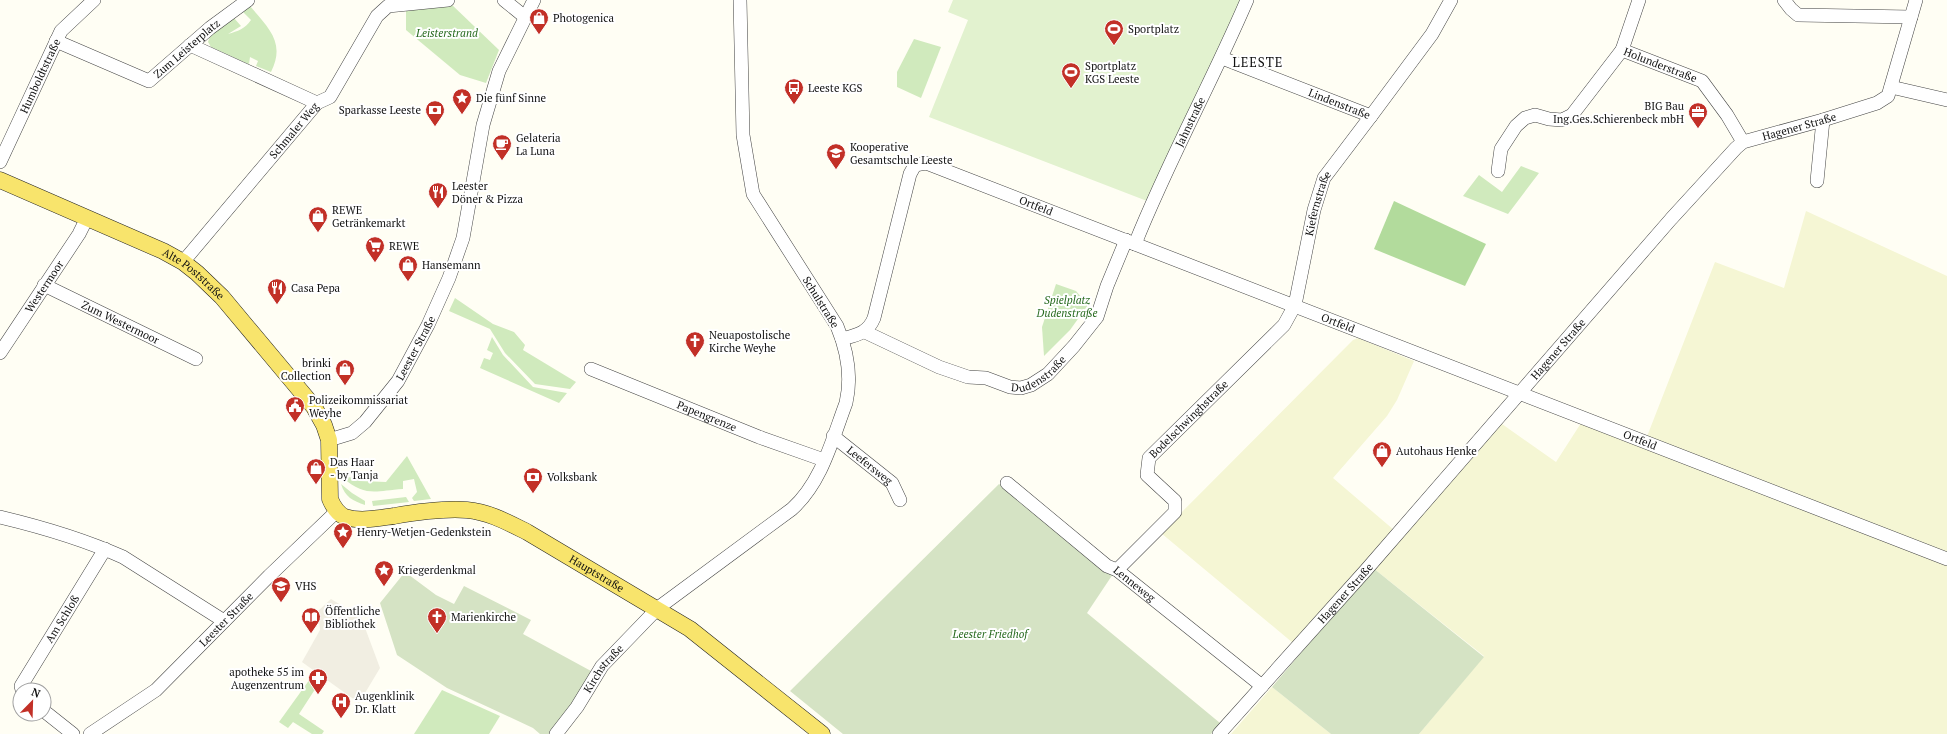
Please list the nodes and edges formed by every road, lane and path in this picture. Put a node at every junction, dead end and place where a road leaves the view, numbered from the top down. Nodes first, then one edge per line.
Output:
1 (94, 0) edge
2 (248, 0) edge
3 (448, 0) edge
4 (504, 0) edge
5 (534, 0) edge
6 (740, 0) edge
7 (1247, 0) edge
8 (1452, 0) edge
9 (1639, 0) edge
10 (1784, 0) edge
11 (1916, 0) edge
12 (526, 16) junction
13 (1911, 16) junction
14 (56, 41) junction
15 (190, 45) junction
16 (1622, 50) junction
17 (1222, 58) junction
18 (1891, 87) junction
19 (1947, 100) edge
20 (317, 103) junction
21 (1371, 116) junction
22 (1823, 120) junction
23 (1743, 142) junction
24 (0, 162) edge
25 (1498, 171) dead end
26 (0, 180) edge
27 (1818, 181) dead end
28 (87, 218) junction
29 (1130, 242) junction
30 (183, 262) junction
31 (44, 285) junction
32 (1295, 305) junction
33 (865, 332) junction
34 (842, 339) junction
35 (0, 353) edge
36 (196, 359) dead end
37 (591, 369) dead end
38 (1520, 393) junction
39 (833, 436) junction
40 (329, 440) junction
41 (824, 460) junction
42 (1007, 483) dead end
43 (900, 500) dead end
44 (337, 511) junction
45 (0, 517) edge
46 (105, 549) junction
47 (1947, 559) edge
48 (1117, 570) junction
49 (658, 608) junction
50 (224, 621) junction
51 (23, 682) edge
52 (1262, 686) junction
53 (52, 717) edge
54 (73, 734) edge
55 (90, 734) edge
56 (556, 734) edge
57 (822, 734) edge
58 (1219, 734) edge

1 - 14 street, Humboldtstraße
2 - 15 street, Zum Leisterplatz
3 - 20 street, Schmaler Weg
4 - 12 street
5 - 12 street, Leester Straße
6 - 34 street, Schulstraße
7 - 17 street, Jahnstraße
8 - 21 street, Lindenstraße
9 - 16 street, Holunderstraße
10 - 13 street
11 - 13 street, Hagener Straße
12 - 40 street, Leester Straße
13 - 18 street, Hagener Straße
14 - 15 street, Zum Leisterplatz
14 - 24 street, Humboldtstraße
15 - 20 street
16 - 23 street, Holunderstraße
16 - 25 street
17 - 21 street, Lindenstraße
17 - 29 street, Jahnstraße
18 - 19 street
18 - 22 street, Hagener Straße
20 - 30 street, Schmaler Weg
21 - 32 street, Kiefernstraße
22 - 23 street, Hagener Straße
22 - 27 street
23 - 38 street, Hagener Straße
26 - 28 main road, Alte Poststraße
28 - 30 main road, Alte Poststraße
28 - 31 street, Westermoor
29 - 32 street, Ortfeld
29 - 33 street, Dudenstraße
29 - 33 street, Ortfeld
30 - 40 main road, Alte Poststraße
31 - 35 street, Westermoor
31 - 36 street, Zum Westermoor
32 - 38 street, Ortfeld
32 - 48 street, Bodelschwinghstraße
33 - 34 street
34 - 39 street, Schulstraße
37 - 41 street, Papengrenze
38 - 47 street, Ortfeld
38 - 52 street, Hagener Straße
39 - 41 street, Schulstraße
39 - 43 street, Leefersweg
40 - 44 main road
41 - 49 street, Schulstraße
42 - 48 street, Lenneweg
44 - 49 main road, Hauptstraße
44 - 50 street, Leester Straße
45 - 46 street
46 - 50 street
46 - 51 street, Am Schloß
48 - 52 street, Lenneweg
49 - 56 street, Kirchstraße
49 - 57 main road, Hauptstraße
50 - 55 street, Leester Straße
52 - 58 street, Hagener Straße
53 - 54 street

